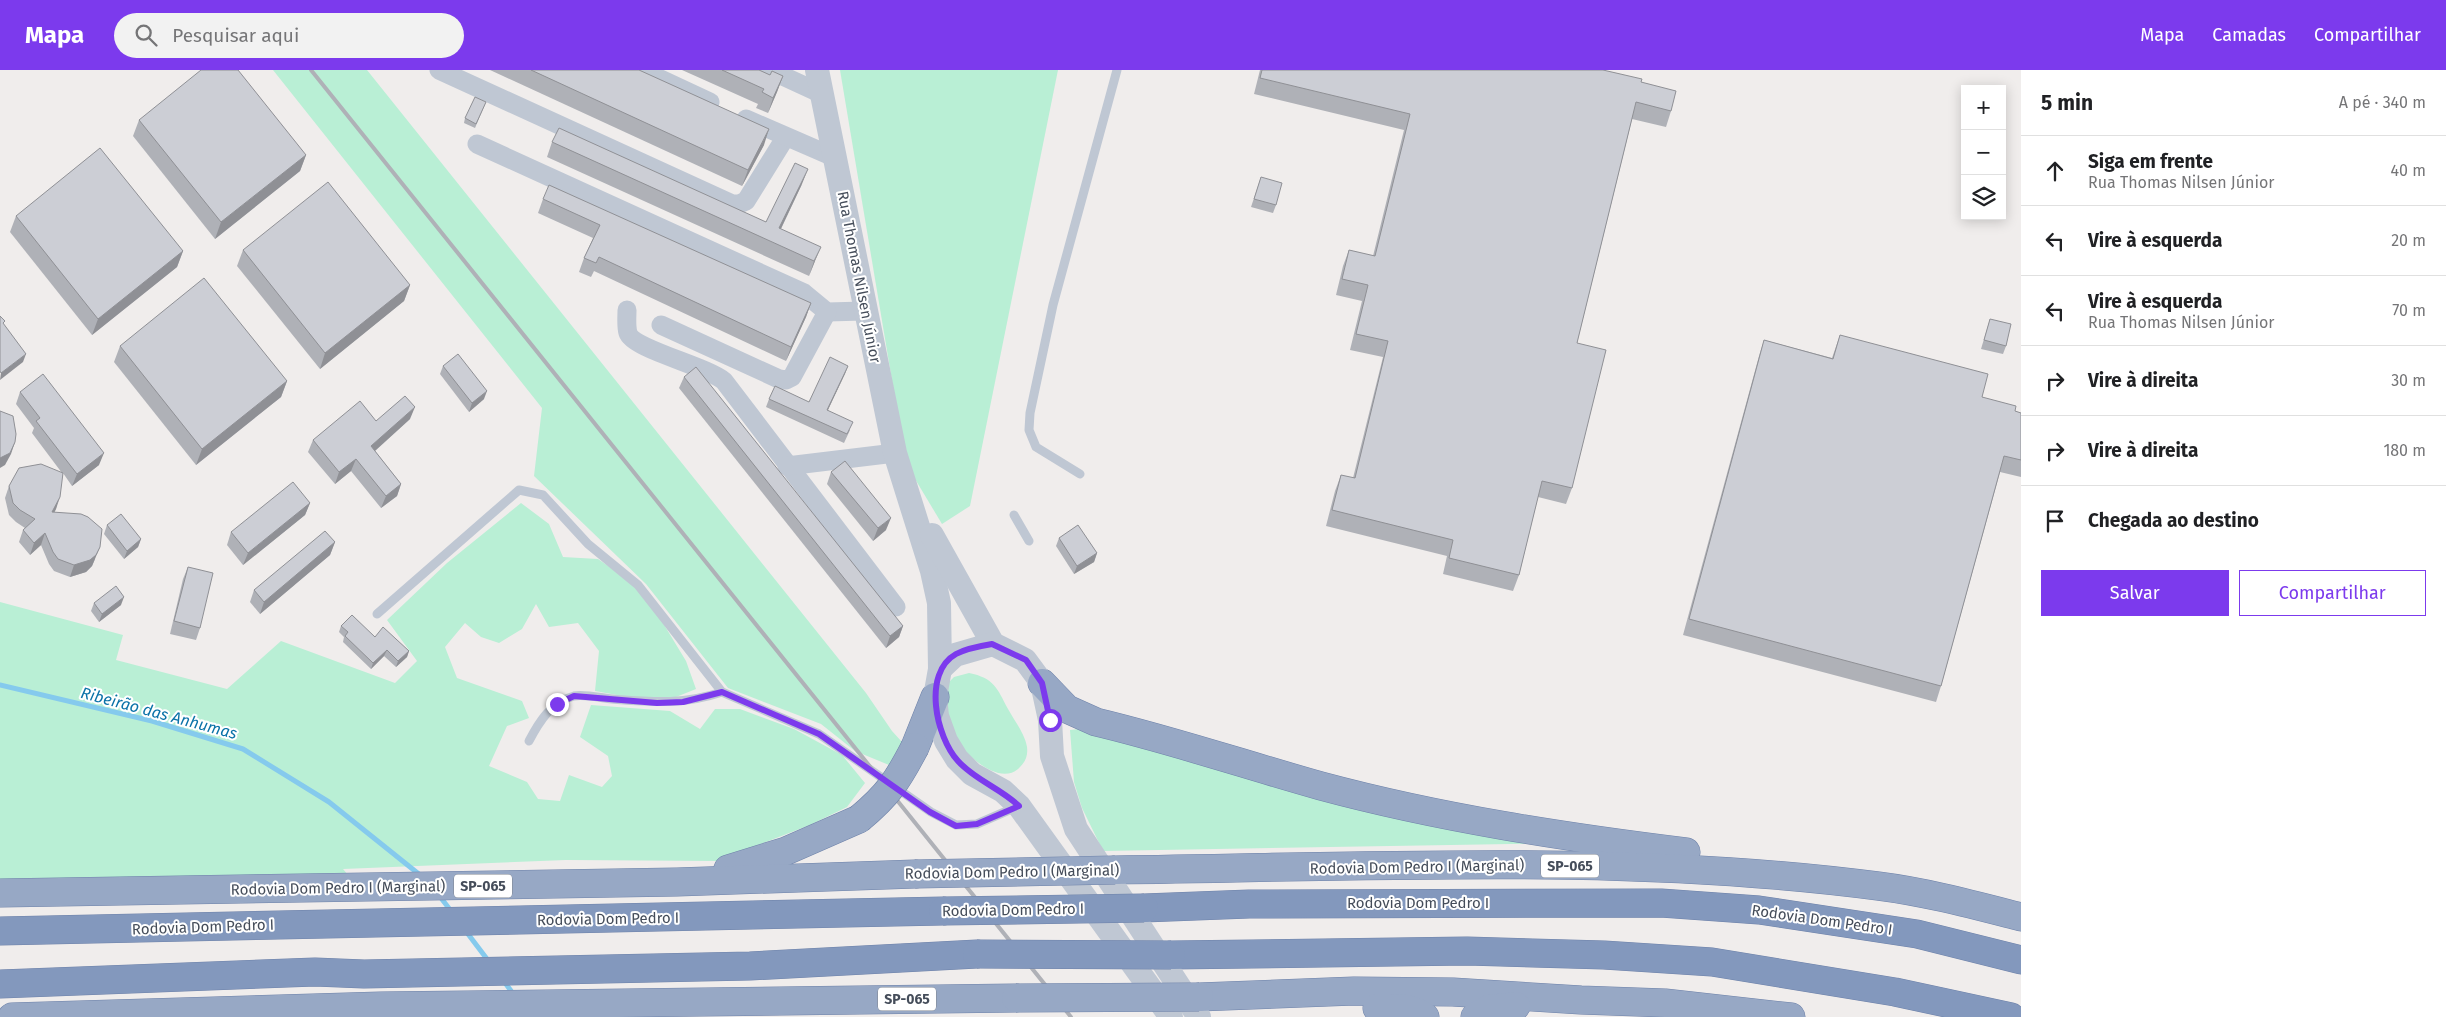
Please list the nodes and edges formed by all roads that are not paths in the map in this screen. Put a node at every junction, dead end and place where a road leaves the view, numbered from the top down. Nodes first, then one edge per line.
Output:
1 (439, 70) edge
2 (641, 70) edge
3 (770, 70) edge
4 (817, 70) edge
5 (1117, 70) edge
6 (822, 94) junction
7 (785, 138) junction
8 (477, 144) dead end
9 (836, 158) junction
10 (626, 310) dead end
11 (864, 311) junction
12 (828, 312) junction
13 (661, 325) dead end
14 (894, 453) junction
15 (786, 466) junction
16 (1080, 474) dead end
17 (1014, 515) dead end
18 (1028, 541) dead end
19 (937, 563) junction
20 (896, 607) dead end
21 (377, 614) dead end
22 (992, 644) junction
23 (940, 670) junction
24 (1042, 683) junction
25 (722, 692) junction
26 (935, 696) junction
27 (529, 741) dead end
28 (1011, 799) junction
29 (677, 882) junction
30 (1880, 886) junction
31 (0, 894) edge
32 (2021, 917) edge
33 (0, 932) edge
34 (2021, 960) edge
35 (0, 984) edge
36 (1251, 995) junction
37 (1016, 998) junction
38 (839, 1000) junction
39 (1581, 1000) junction
40 (1199, 1007) edge
41 (12, 1017) edge
42 (864, 1017) edge
43 (942, 1017) edge
44 (1171, 1017) edge
45 (1425, 1017) edge
46 (1475, 1017) edge
47 (1791, 1017) edge
48 (2011, 1017) edge

1 - 7 street
2 - 7 street
3 - 6 street
4 - 6 street, Rua Thomas Nilsen Júnior
5 - 16 lane
6 - 9 street, Rua Thomas Nilsen Júnior
7 - 9 street
8 - 12 street
9 - 11 street, Rua Thomas Nilsen Júnior
10 - 15 street
11 - 12 street
11 - 14 street, Rua Thomas Nilsen Júnior
12 - 13 street
14 - 15 street
14 - 19 street, Rua Thomas Nilsen Júnior
15 - 20 street
17 - 18 lane
19 - 22 street, Rua Thomas Nilsen Júnior
19 - 23 street, Rua Thomas Nilsen Júnior
21 - 25 lane
22 - 23 street
22 - 24 street
23 - 26 street, Rua Thomas Nilsen Júnior
24 - 30 highway
24 - 40 street
25 - 27 lane
25 - 28 lane
26 - 28 street, Rua Thomas Nilsen Júnior
26 - 29 highway, bridge
28 - 44 street
29 - 30 highway, Rodovia Dom Pedro I (Marginal) / SP-065, bridge
29 - 31 highway, Rodovia Dom Pedro I (Marginal) / SP-065
30 - 32 highway, Rodovia Dom Pedro I (Marginal) / SP-065
33 - 34 highway, Rodovia Dom Pedro I / SP-065, bridge
35 - 48 highway, bridge
36 - 39 highway, SP-065
36 - 40 highway, SP-065
36 - 45 highway
37 - 38 highway, SP-065
37 - 40 highway, SP-065, bridge
37 - 43 highway
38 - 41 highway, SP-065
38 - 42 highway
39 - 46 highway
39 - 47 highway, SP-065

